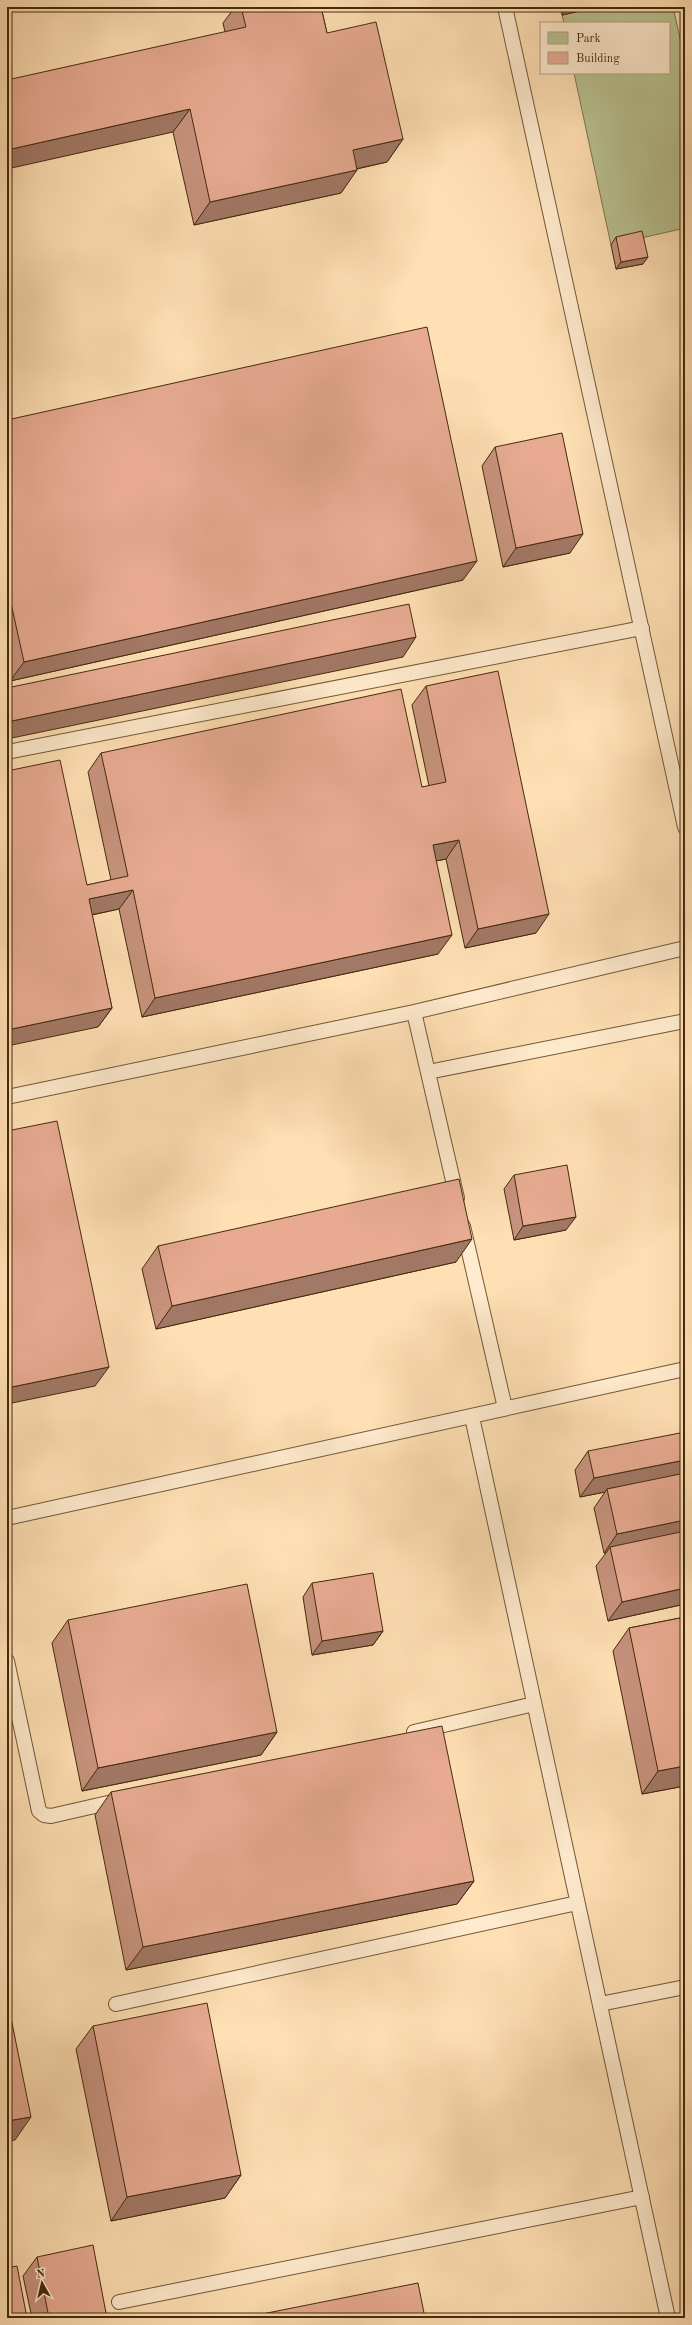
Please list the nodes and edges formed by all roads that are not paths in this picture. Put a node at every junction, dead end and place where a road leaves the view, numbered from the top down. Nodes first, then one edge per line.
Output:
1 (505, 7) edge
2 (642, 628) junction
3 (7, 752) edge
4 (685, 827) edge
5 (685, 948) edge
6 (414, 1012) junction
7 (685, 1020) edge
8 (428, 1072) junction
9 (7, 1097) edge
10 (685, 1369) edge
11 (505, 1408) junction
12 (472, 1417) junction
13 (7, 1518) edge
14 (7, 1661) edge
15 (534, 1704) junction
16 (404, 1734) edge
17 (135, 1796) edge
18 (577, 1904) junction
19 (685, 1987) edge
20 (116, 2004) dead end
21 (600, 2004) junction
22 (642, 2197) junction
23 (119, 2302) dead end
24 (668, 2318) edge

1 - 2 lane
2 - 3 lane
2 - 4 lane
5 - 6 lane
6 - 8 lane
6 - 9 lane
7 - 8 lane
8 - 11 lane
10 - 11 lane
11 - 12 lane
12 - 13 lane
12 - 15 lane
14 - 17 lane
15 - 16 lane
15 - 18 lane
18 - 20 lane
18 - 21 lane
19 - 21 lane
21 - 22 lane
22 - 23 lane
22 - 24 lane

